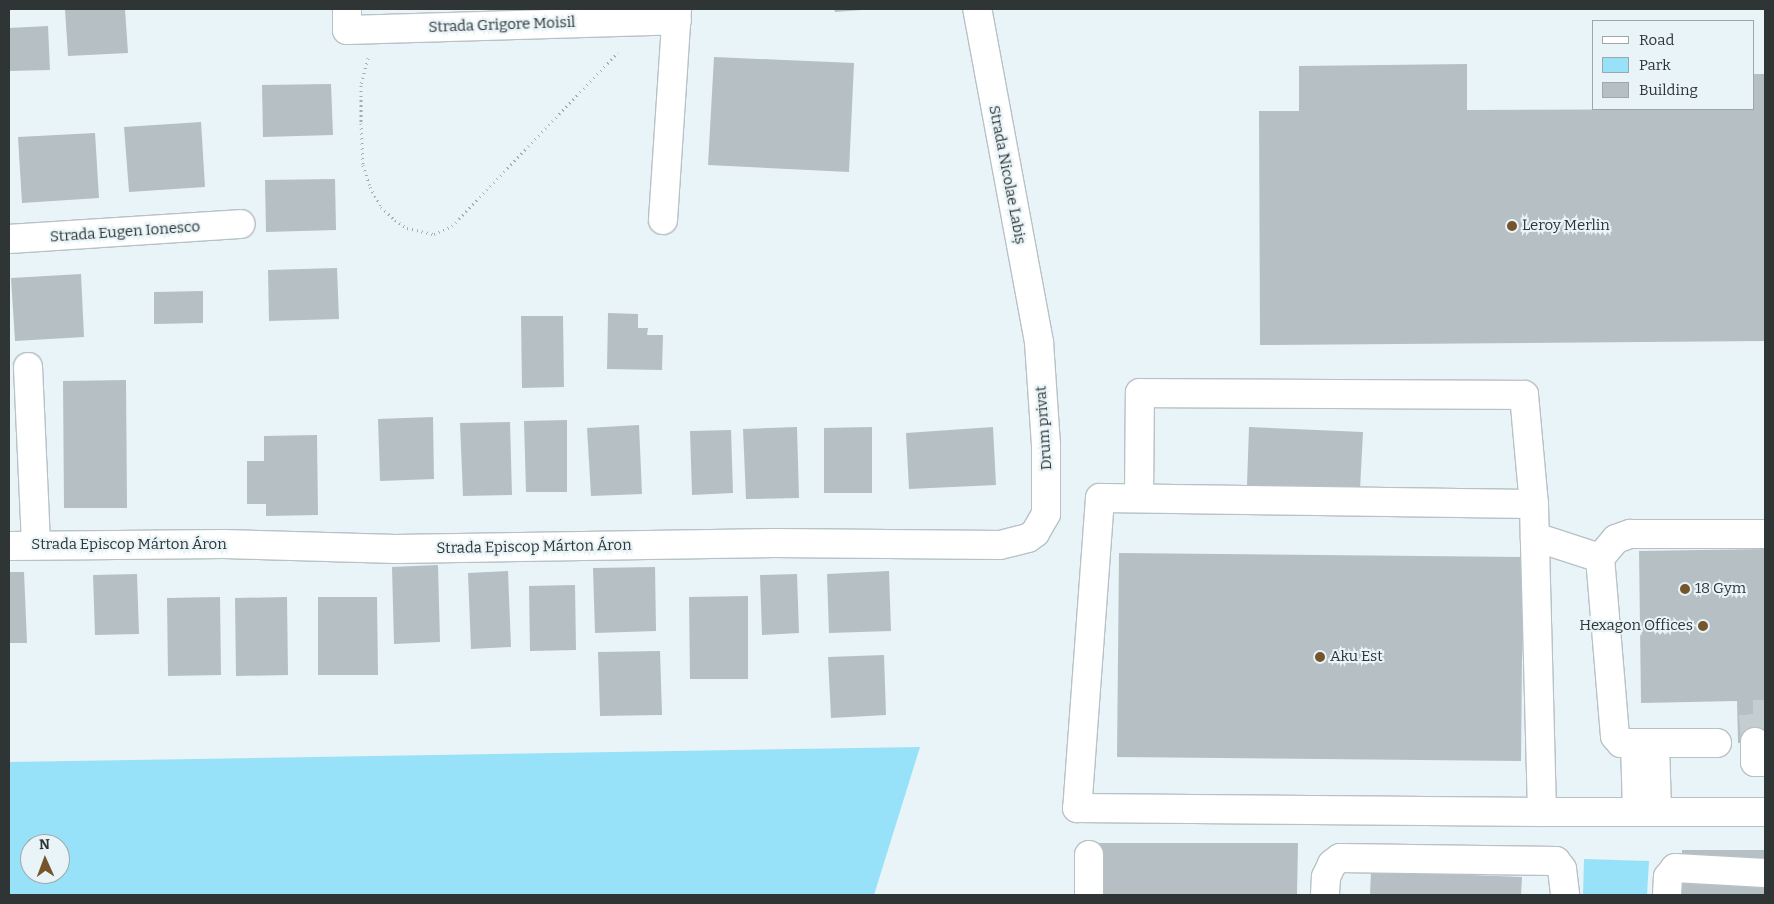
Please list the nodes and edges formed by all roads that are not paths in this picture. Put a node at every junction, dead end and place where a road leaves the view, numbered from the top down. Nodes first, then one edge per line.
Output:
1 (347, 9) edge
2 (977, 9) edge
3 (677, 14) edge
4 (663, 220) dead end
5 (241, 224) dead end
6 (9, 239) edge
7 (1039, 342) joint
8 (28, 367) dead end
9 (1139, 498) junction
10 (1534, 504) junction
11 (1046, 514) joint
12 (1765, 534) edge
13 (1535, 536) junction
14 (36, 545) junction
15 (9, 546) edge
16 (1600, 558) junction
17 (1645, 743) junction
18 (1717, 743) dead end
19 (1542, 812) junction
20 (1647, 812) junction
21 (1765, 812) edge
22 (1089, 855) dead end
23 (1765, 873) edge
24 (1089, 895) edge
25 (1325, 895) edge
26 (1564, 895) edge
27 (1667, 895) edge

1 - 3 street, Strada Grigore Moisil
2 - 7 street, Strada Nicolae Labiș
3 - 4 street, Strada Grigore Moisil
5 - 6 street, Strada Eugen Ionesco
7 - 11 street, Drum privat
8 - 14 street
9 - 10 street
9 - 10 street
9 - 19 street
10 - 13 street
11 - 14 street, Strada Episcop Márton Áron
12 - 16 street
13 - 16 street
13 - 19 street
14 - 15 street, Strada Episcop Márton Áron
16 - 17 street
17 - 18 street
17 - 20 street
19 - 20 street
20 - 21 street
22 - 24 street
23 - 27 street
25 - 26 street

